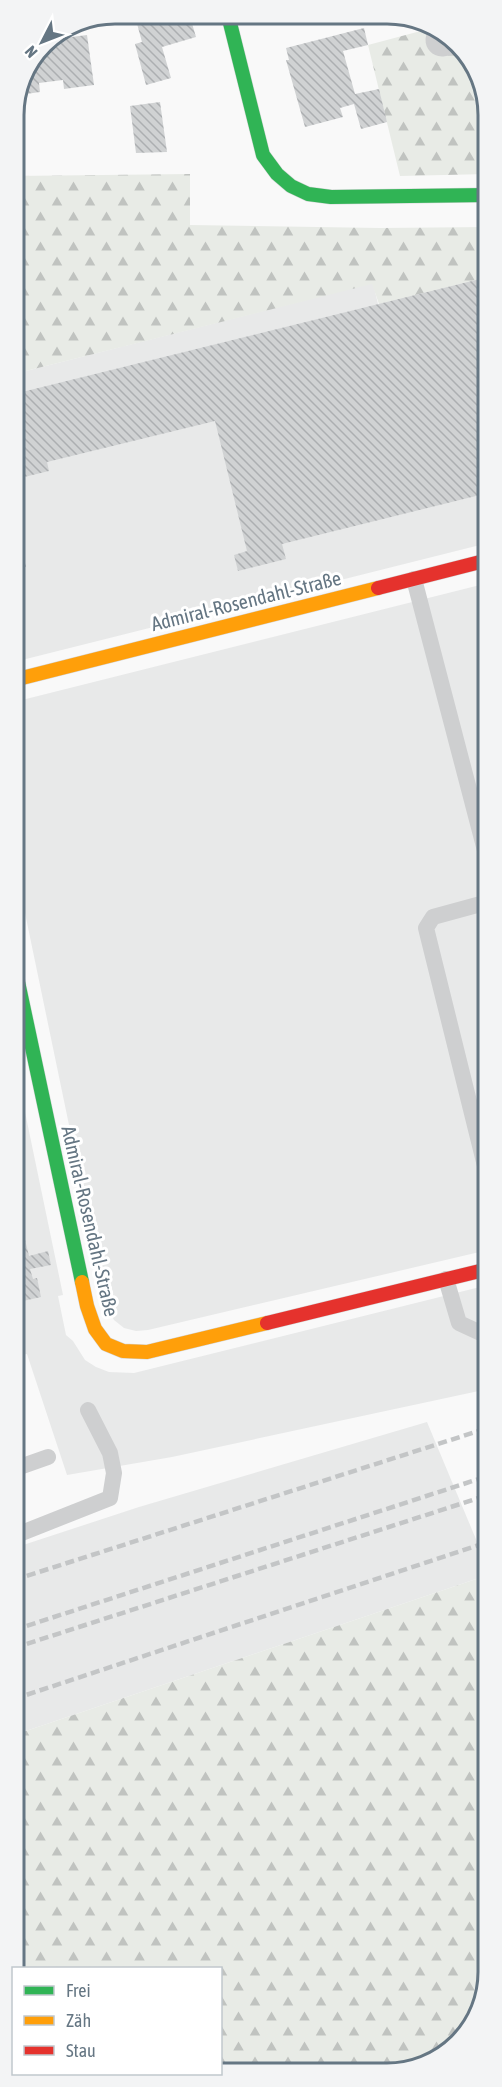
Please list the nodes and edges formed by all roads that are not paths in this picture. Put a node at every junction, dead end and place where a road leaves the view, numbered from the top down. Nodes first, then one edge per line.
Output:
1 (230, 24) edge
2 (478, 195) edge
3 (478, 563) edge
4 (414, 579) junction
5 (24, 677) edge
6 (478, 824) edge
7 (478, 905) edge
8 (24, 1010) edge
9 (478, 1138) edge
10 (478, 1272) edge
11 (446, 1280) junction
12 (478, 1332) edge
13 (88, 1410) dead end
14 (48, 1457) dead end
15 (24, 1465) edge
16 (24, 1532) edge

1 - 2 street
3 - 4 street, Admiral-Rosendahl-Straße
4 - 5 street, Admiral-Rosendahl-Straße
4 - 6 lane
7 - 9 lane
8 - 11 street, Admiral-Rosendahl-Straße
10 - 11 street, Admiral-Rosendahl-Straße
11 - 12 lane
13 - 16 lane
14 - 15 lane

